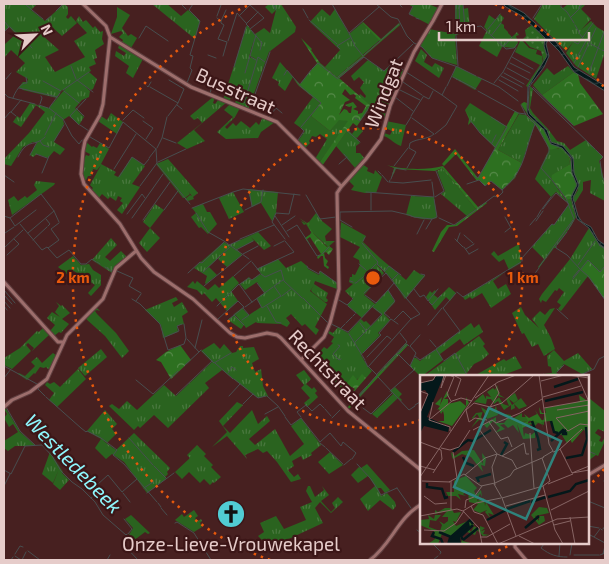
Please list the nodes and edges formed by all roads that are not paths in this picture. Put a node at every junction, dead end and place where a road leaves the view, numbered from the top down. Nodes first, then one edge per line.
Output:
1 (82, 4) edge
2 (442, 4) edge
3 (110, 37) junction
4 (340, 185) junction
5 (136, 251) junction
6 (4, 282) edge
7 (62, 346) junction
8 (301, 360) junction
9 (4, 407) edge
10 (605, 465) edge
11 (420, 469) edge
12 (589, 474) edge
13 (420, 505) edge
14 (516, 544) edge
15 (370, 560) edge
16 (526, 560) edge

1 - 3 street
2 - 4 street, Windgat
3 - 4 street, Busstraat
3 - 5 street
4 - 8 street, Windgat
5 - 7 street
5 - 8 street, Rechtstraat
6 - 7 street
7 - 9 street
8 - 11 street, Rechtstraat
10 - 12 street
13 - 15 street
14 - 16 street

